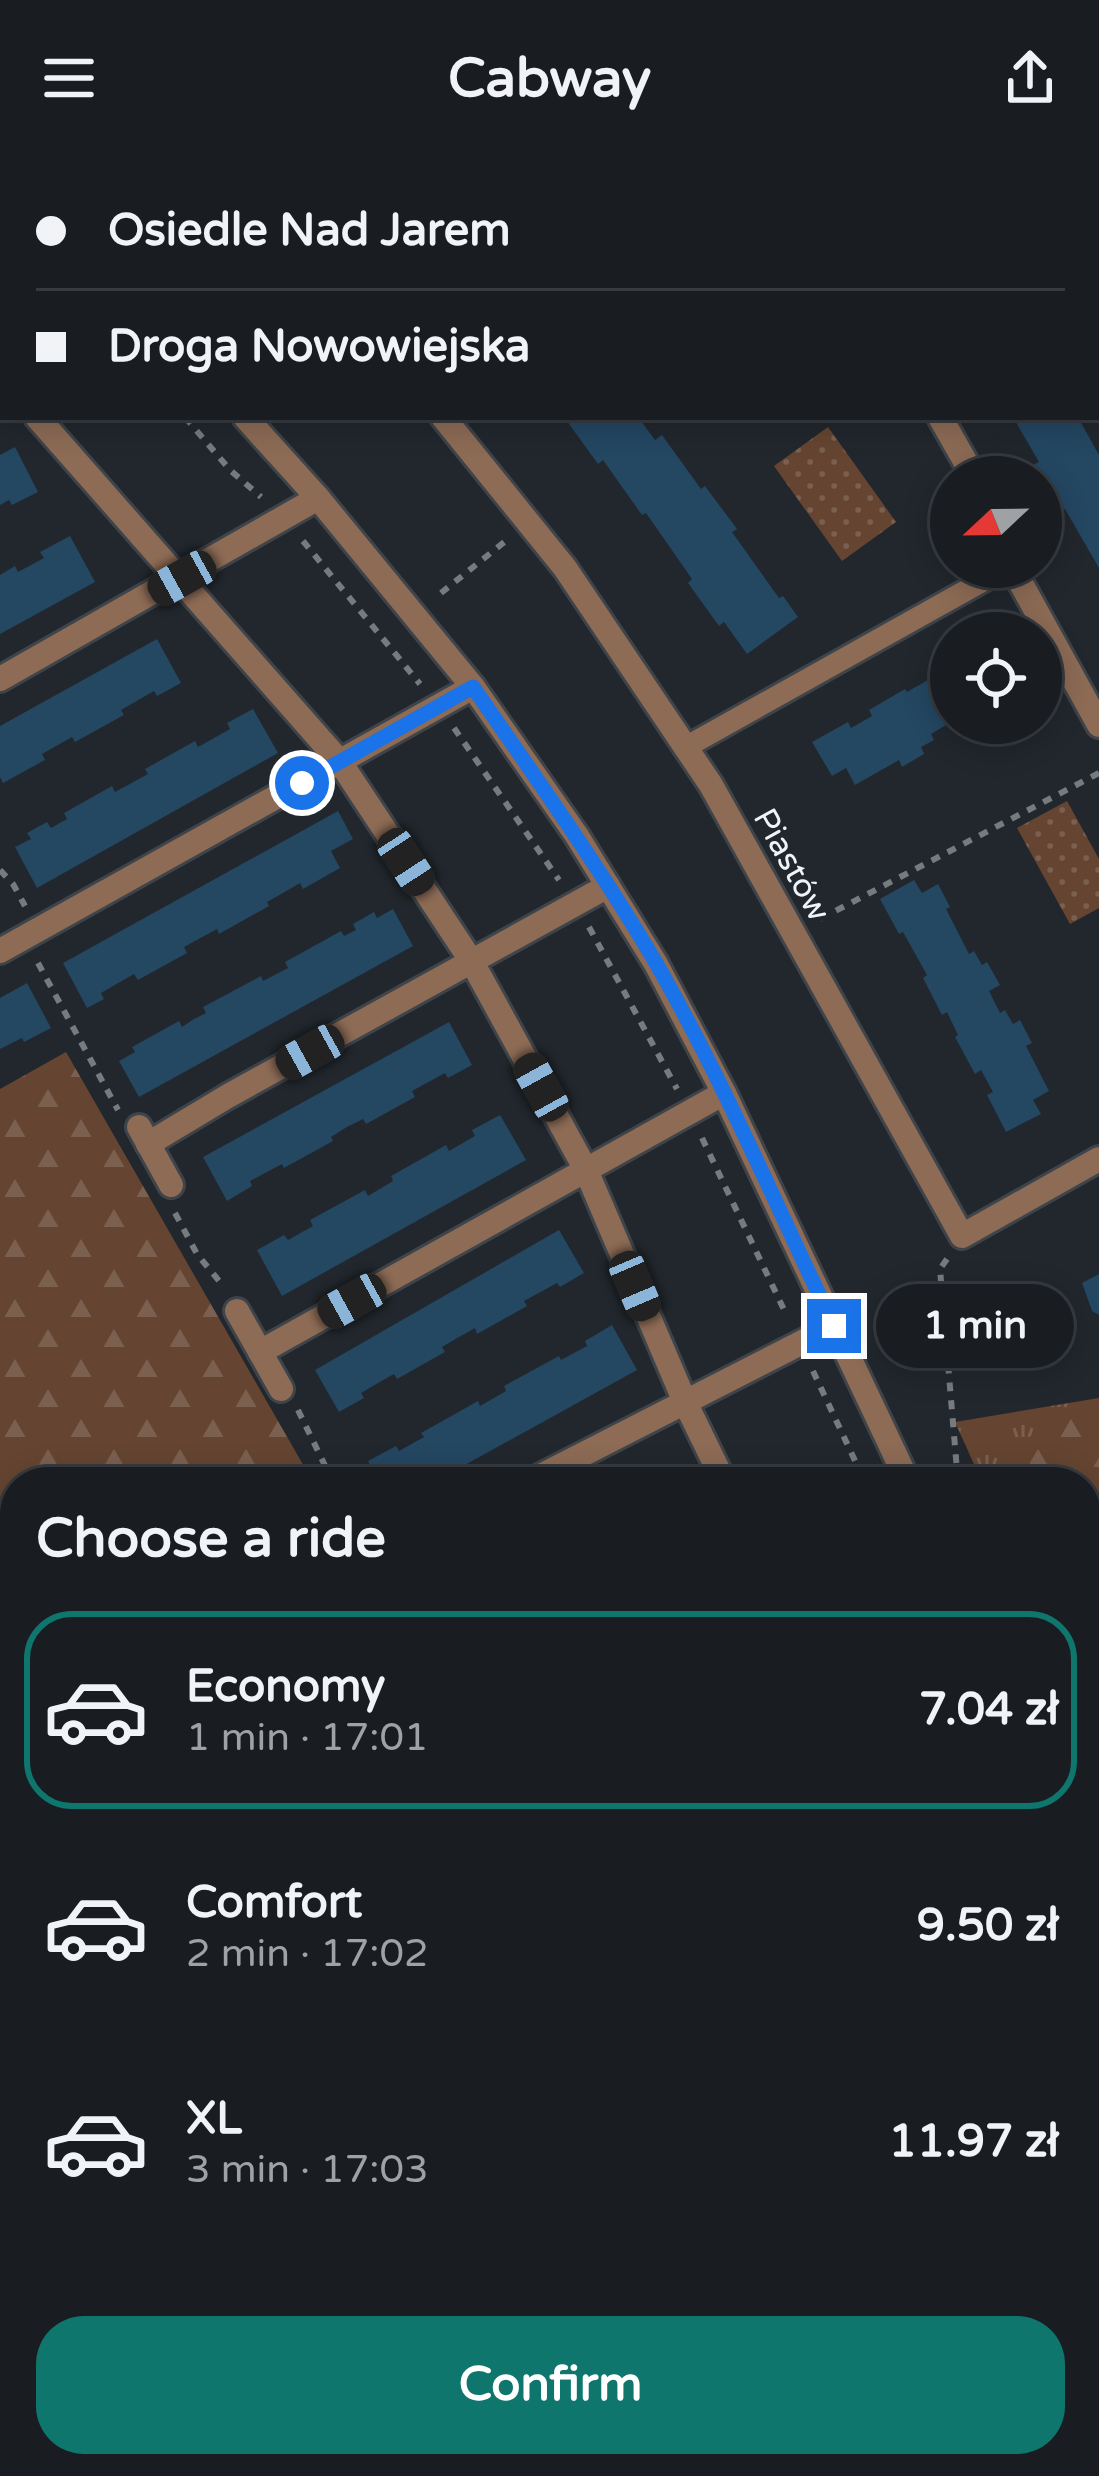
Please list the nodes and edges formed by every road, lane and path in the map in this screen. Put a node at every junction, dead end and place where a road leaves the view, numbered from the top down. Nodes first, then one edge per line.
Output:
1 (41, 420) edge
2 (248, 420) edge
3 (446, 420) edge
4 (942, 420) edge
5 (962, 456) edge
6 (318, 498) junction
7 (530, 521) junction
8 (182, 578) junction
9 (972, 588) edge
10 (1022, 588) edge
11 (441, 592) dead end
12 (0, 679) edge
13 (473, 687) junction
14 (1099, 725) edge
15 (686, 747) junction
16 (340, 761) junction
17 (1099, 773) edge
18 (0, 870) edge
19 (608, 886) junction
20 (794, 933) junction
21 (31, 934) junction
22 (0, 951) edge
23 (472, 962) junction
24 (724, 1093) junction
25 (143, 1136) junction
26 (1099, 1159) edge
27 (586, 1170) junction
28 (171, 1185) joint
29 (962, 1236) junction
30 (237, 1311) joint
31 (834, 1326) junction
32 (260, 1352) junction
33 (281, 1389) joint
34 (685, 1402) junction
35 (326, 1467) edge
36 (558, 1467) edge
37 (717, 1467) edge
38 (901, 1467) edge
39 (957, 1467) edge

1 - 8 street
2 - 6 street
3 - 7 street, Piastów
4 - 5 street
6 - 8 street
6 - 13 street
7 - 11 path
7 - 15 street, Piastów
8 - 12 street
8 - 16 street
9 - 15 lane
10 - 14 street
13 - 16 street
13 - 19 street
15 - 20 street, Piastów
16 - 21 street
16 - 23 street
17 - 20 path
18 - 21 path
19 - 23 street
19 - 24 street
20 - 29 street, Piastów
21 - 22 street
21 - 25 path
23 - 25 street
23 - 27 street
24 - 27 street
24 - 31 street
25 - 28 street
26 - 29 street
27 - 32 street
27 - 34 street
28 - 30 path
29 - 39 path
30 - 32 street
31 - 34 street
31 - 38 street
32 - 33 street
33 - 35 path
34 - 36 street
34 - 37 street

